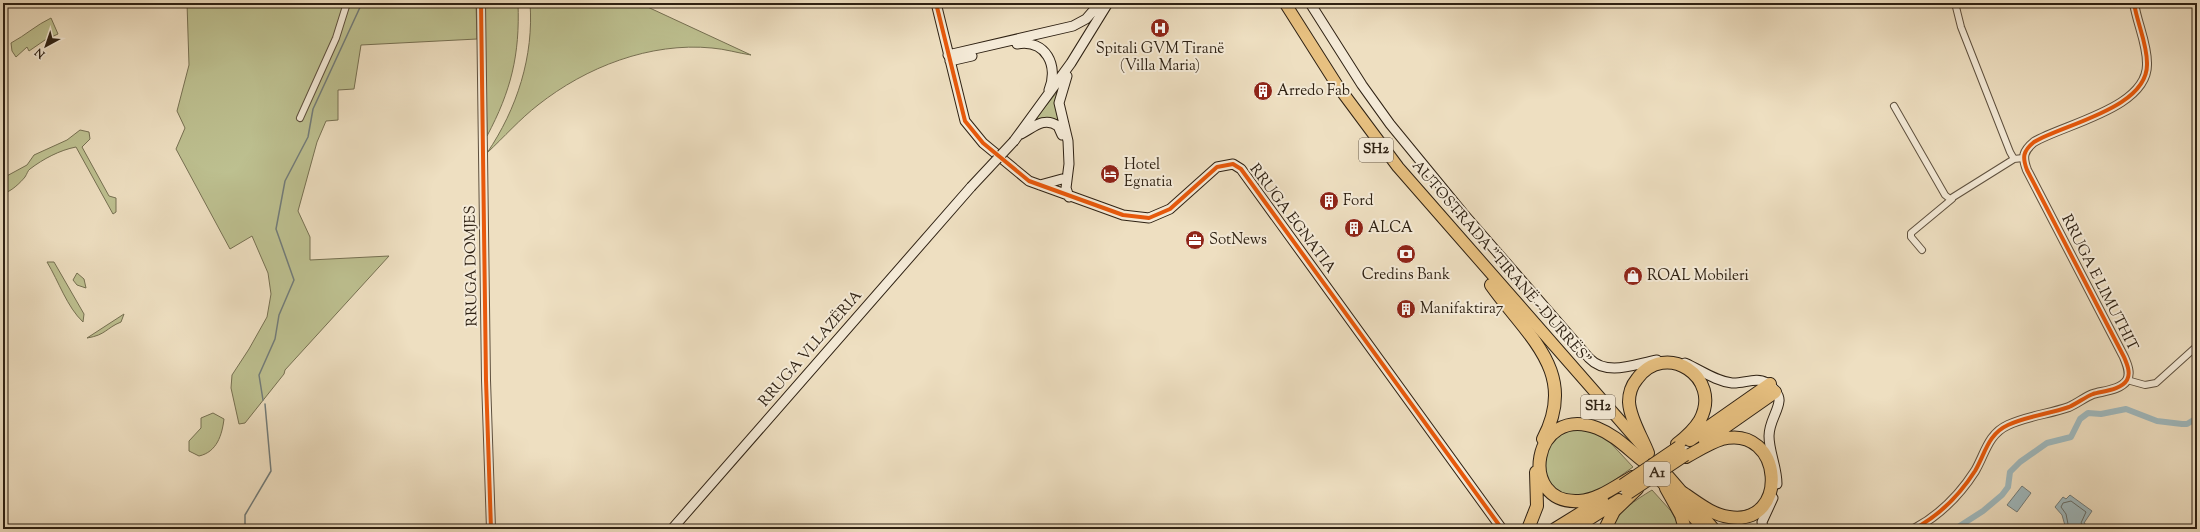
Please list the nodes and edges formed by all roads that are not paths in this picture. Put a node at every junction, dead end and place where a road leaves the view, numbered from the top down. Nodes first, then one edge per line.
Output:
1 (347, 3) edge
2 (481, 3) edge
3 (936, 3) edge
4 (1100, 3) edge
5 (1108, 3) edge
6 (1277, 3) edge
7 (1285, 3) edge
8 (1310, 3) edge
9 (1955, 3) edge
10 (2134, 3) edge
11 (944, 37) junction
12 (967, 54) junction
13 (949, 58) junction
14 (1072, 63) junction
15 (954, 80) junction
16 (1044, 101) junction
17 (1894, 106) dead end
18 (300, 118) dead end
19 (1015, 139) junction
20 (2023, 158) junction
21 (2014, 159) junction
22 (1064, 177) junction
23 (1037, 185) junction
24 (1058, 193) junction
25 (1069, 197) junction
26 (1952, 199) junction
27 (1922, 250) dead end
28 (1491, 285) junction
29 (2197, 346) edge
30 (2127, 380) junction
31 (1772, 388) junction
32 (1682, 451) junction
33 (1650, 466) junction
34 (1666, 488) junction
35 (1625, 489) junction
36 (1683, 493) junction
37 (1762, 527) edge
38 (490, 529) edge
39 (672, 529) edge
40 (1502, 529) edge
41 (1528, 529) edge
42 (1555, 529) edge
43 (1573, 529) edge
44 (1605, 529) edge
45 (1685, 529) edge
46 (1704, 529) edge
47 (1714, 529) edge
48 (1914, 529) edge

1 - 18 street
2 - 38 street, RRUGA DOMJES
3 - 11 main road, RRUGA EGNATIA
4 - 12 main road
5 - 14 main road
6 - 28 highway, AUTOSTRADA "TIRANË - DURRËS" / SH2
7 - 33 highway, AUTOSTRADA "TIRANË - DURRËS" / SH2
8 - 31 main road
9 - 21 street
10 - 20 street
11 - 12 main road
11 - 13 main road, RRUGA EGNATIA
12 - 13 main road
12 - 15 main road
12 - 16 main road
13 - 15 main road, RRUGA EGNATIA
14 - 16 main road
14 - 22 main road
15 - 23 main road, RRUGA EGNATIA
16 - 19 main road
17 - 26 street
19 - 22 main road
19 - 39 main road, RRUGA VLLAZËRIA, bridge
20 - 21 street
20 - 30 street, RRUGA E LIMUTHIT
21 - 26 street
22 - 23 main road
22 - 24 main road
22 - 25 main road
23 - 24 main road, RRUGA EGNATIA
24 - 25 main road, RRUGA EGNATIA
25 - 40 main road, RRUGA EGNATIA
26 - 27 street
28 - 33 highway, AUTOSTRADA "TIRANË - DURRËS" / SH2
28 - 41 highway
29 - 30 street
30 - 48 street
31 - 32 highway
31 - 37 main road
32 - 33 highway, bridge
32 - 33 highway
32 - 36 highway
33 - 34 highway, AUTOSTRADA "TIRANË - DURRËS" / SH2
33 - 35 highway, A1, bridge
33 - 35 highway
33 - 36 highway, AUTOSTRADA "TIRANË - DURRËS" / SH2
34 - 45 highway
34 - 46 highway, AUTOSTRADA "TIRANË - DURRËS" / SH2
35 - 42 highway, A1
35 - 43 highway, A1
35 - 44 highway
36 - 47 highway, AUTOSTRADA "TIRANË - DURRËS" / SH2

